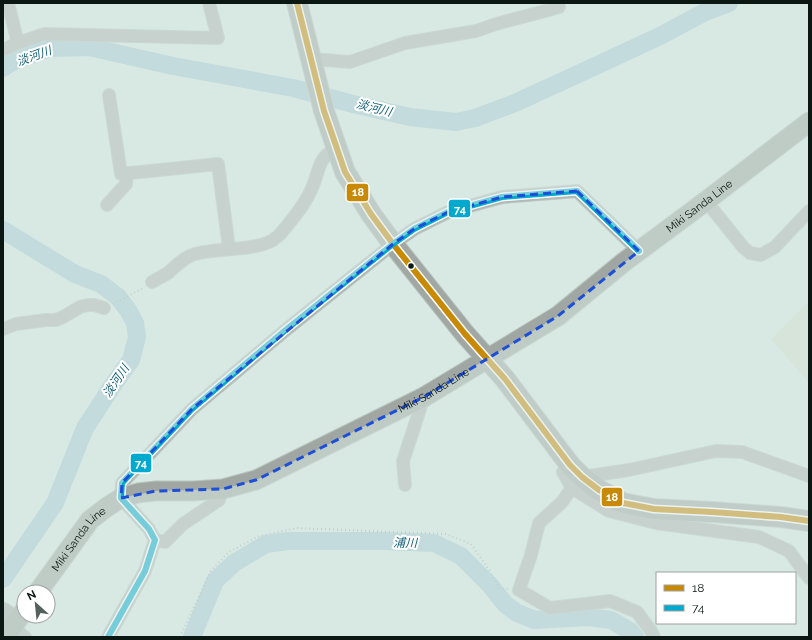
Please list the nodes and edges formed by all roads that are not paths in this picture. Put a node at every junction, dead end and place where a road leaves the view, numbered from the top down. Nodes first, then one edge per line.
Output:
1 (8, 3) edge
2 (209, 3) edge
3 (297, 3) edge
4 (559, 7) dead end
5 (18, 42) junction
6 (3, 50) edge
7 (312, 62) junction
8 (109, 95) dead end
9 (809, 122) edge
10 (336, 148) junction
11 (127, 173) junction
12 (706, 201) junction
13 (107, 204) dead end
14 (809, 211) edge
15 (393, 244) junction
16 (229, 249) junction
17 (639, 251) junction
18 (152, 282) road end
19 (104, 308) road end
20 (3, 329) edge
21 (487, 359) junction
22 (424, 397) junction
23 (809, 476) edge
24 (575, 477) junction
25 (405, 485) dead end
26 (223, 489) junction
27 (122, 498) junction
28 (809, 521) edge
29 (155, 540) junction
30 (809, 578) edge
31 (44, 584) edge
32 (108, 637) edge
33 (654, 637) edge

1 - 5 street
2 - 5 street
3 - 7 highway
4 - 7 street
5 - 6 street
7 - 10 highway
8 - 11 street
9 - 12 main road, Miki Sanda Line
10 - 15 highway
10 - 16 street
11 - 13 street
11 - 16 street
12 - 14 street
12 - 17 main road, Miki Sanda Line
15 - 17 street
15 - 21 highway
15 - 27 street
16 - 18 street
17 - 21 main road, Miki Sanda Line
19 - 20 street
21 - 22 main road, Miki Sanda Line
21 - 24 highway
22 - 25 street
22 - 26 main road, Miki Sanda Line
23 - 24 street
24 - 28 highway
24 - 30 street
24 - 33 street
26 - 27 main road, Miki Sanda Line
26 - 29 street
27 - 29 street
27 - 31 main road, Miki Sanda Line
29 - 32 street

